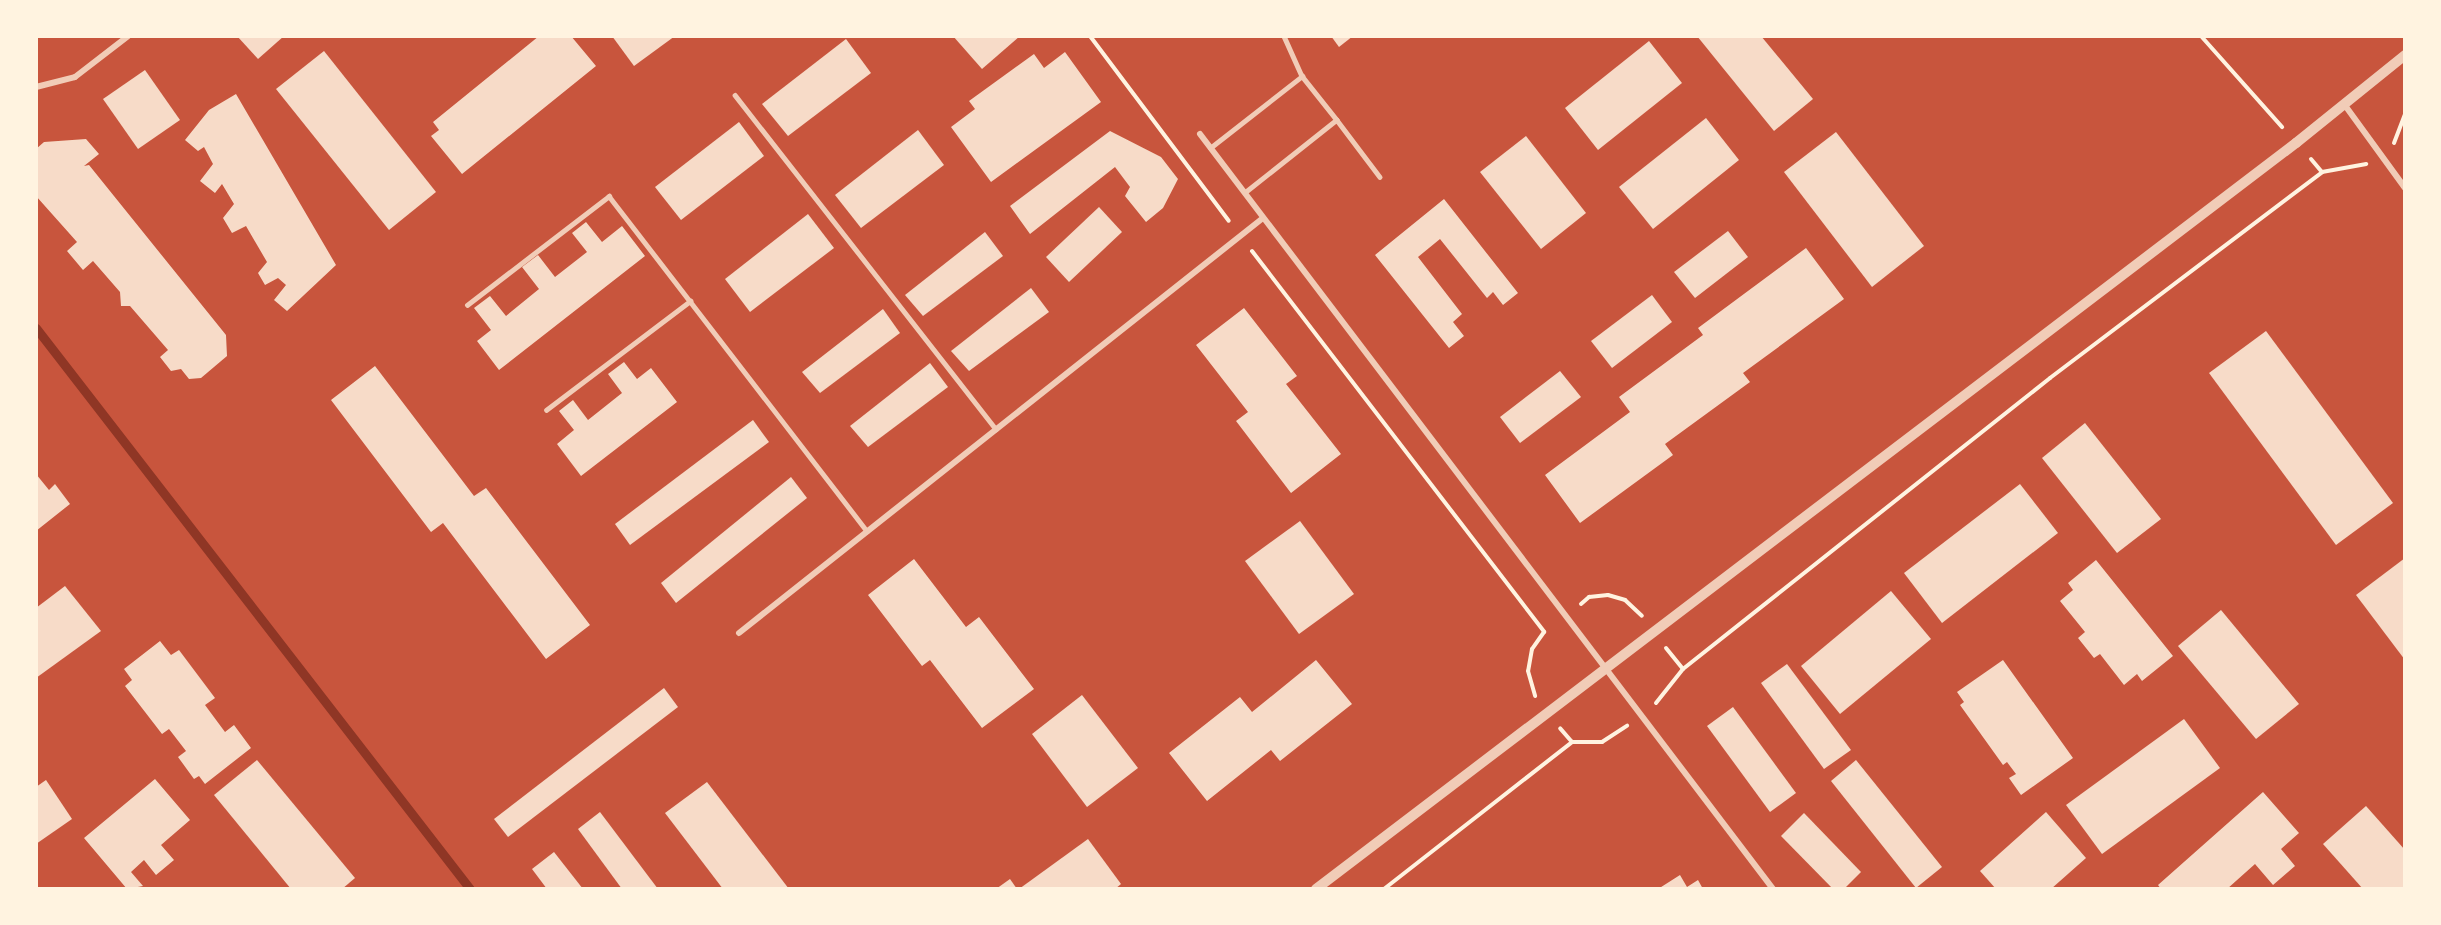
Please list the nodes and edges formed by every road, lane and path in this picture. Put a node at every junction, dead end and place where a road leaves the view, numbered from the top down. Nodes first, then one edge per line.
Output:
1 (128, 36) edge
2 (1090, 36) edge
3 (1284, 36) edge
4 (2201, 36) edge
5 (2405, 55) edge
6 (1302, 76) junction
7 (36, 87) edge
8 (735, 95) dead end
9 (2343, 104) junction
10 (2405, 114) edge
11 (1337, 120) junction
12 (1200, 134) dead end
13 (2296, 142) junction
14 (1210, 148) junction
15 (2380, 153) junction
16 (2322, 172) junction
17 (1380, 177) dead end
18 (2405, 188) edge
19 (1245, 193) junction
20 (1263, 218) junction
21 (1240, 236) junction
22 (690, 302) junction
23 (467, 305) dead end
24 (546, 410) dead end
25 (996, 429) junction
26 (867, 531) junction
27 (1567, 614) junction
28 (1653, 631) junction
29 (1544, 632) junction
30 (739, 633) dead end
31 (1606, 667) junction
32 (1683, 669) junction
33 (1548, 712) junction
34 (1641, 715) junction
35 (1572, 742) junction
36 (1316, 889) edge
37 (1384, 889) edge
38 (1773, 889) edge

1 - 7 street
2 - 21 path
3 - 6 lane
4 - 13 path
5 - 9 street
6 - 11 lane
6 - 14 lane
8 - 25 lane
9 - 13 street
9 - 15 street
10 - 15 path
11 - 17 lane
11 - 19 lane
12 - 14 street
13 - 16 path
13 - 28 street
14 - 19 street
15 - 16 path
15 - 18 street
16 - 32 path
19 - 20 street
20 - 21 street
20 - 27 street
21 - 25 street
21 - 29 path
22 - 23 lane
22 - 24 lane
22 - 26 lane
25 - 26 street
26 - 30 street
27 - 28 path
27 - 29 path
27 - 31 street
28 - 31 street
28 - 32 path
29 - 33 path
31 - 33 street
31 - 34 street
32 - 34 path
33 - 35 path
33 - 36 street
34 - 35 path
34 - 38 street
35 - 37 path

